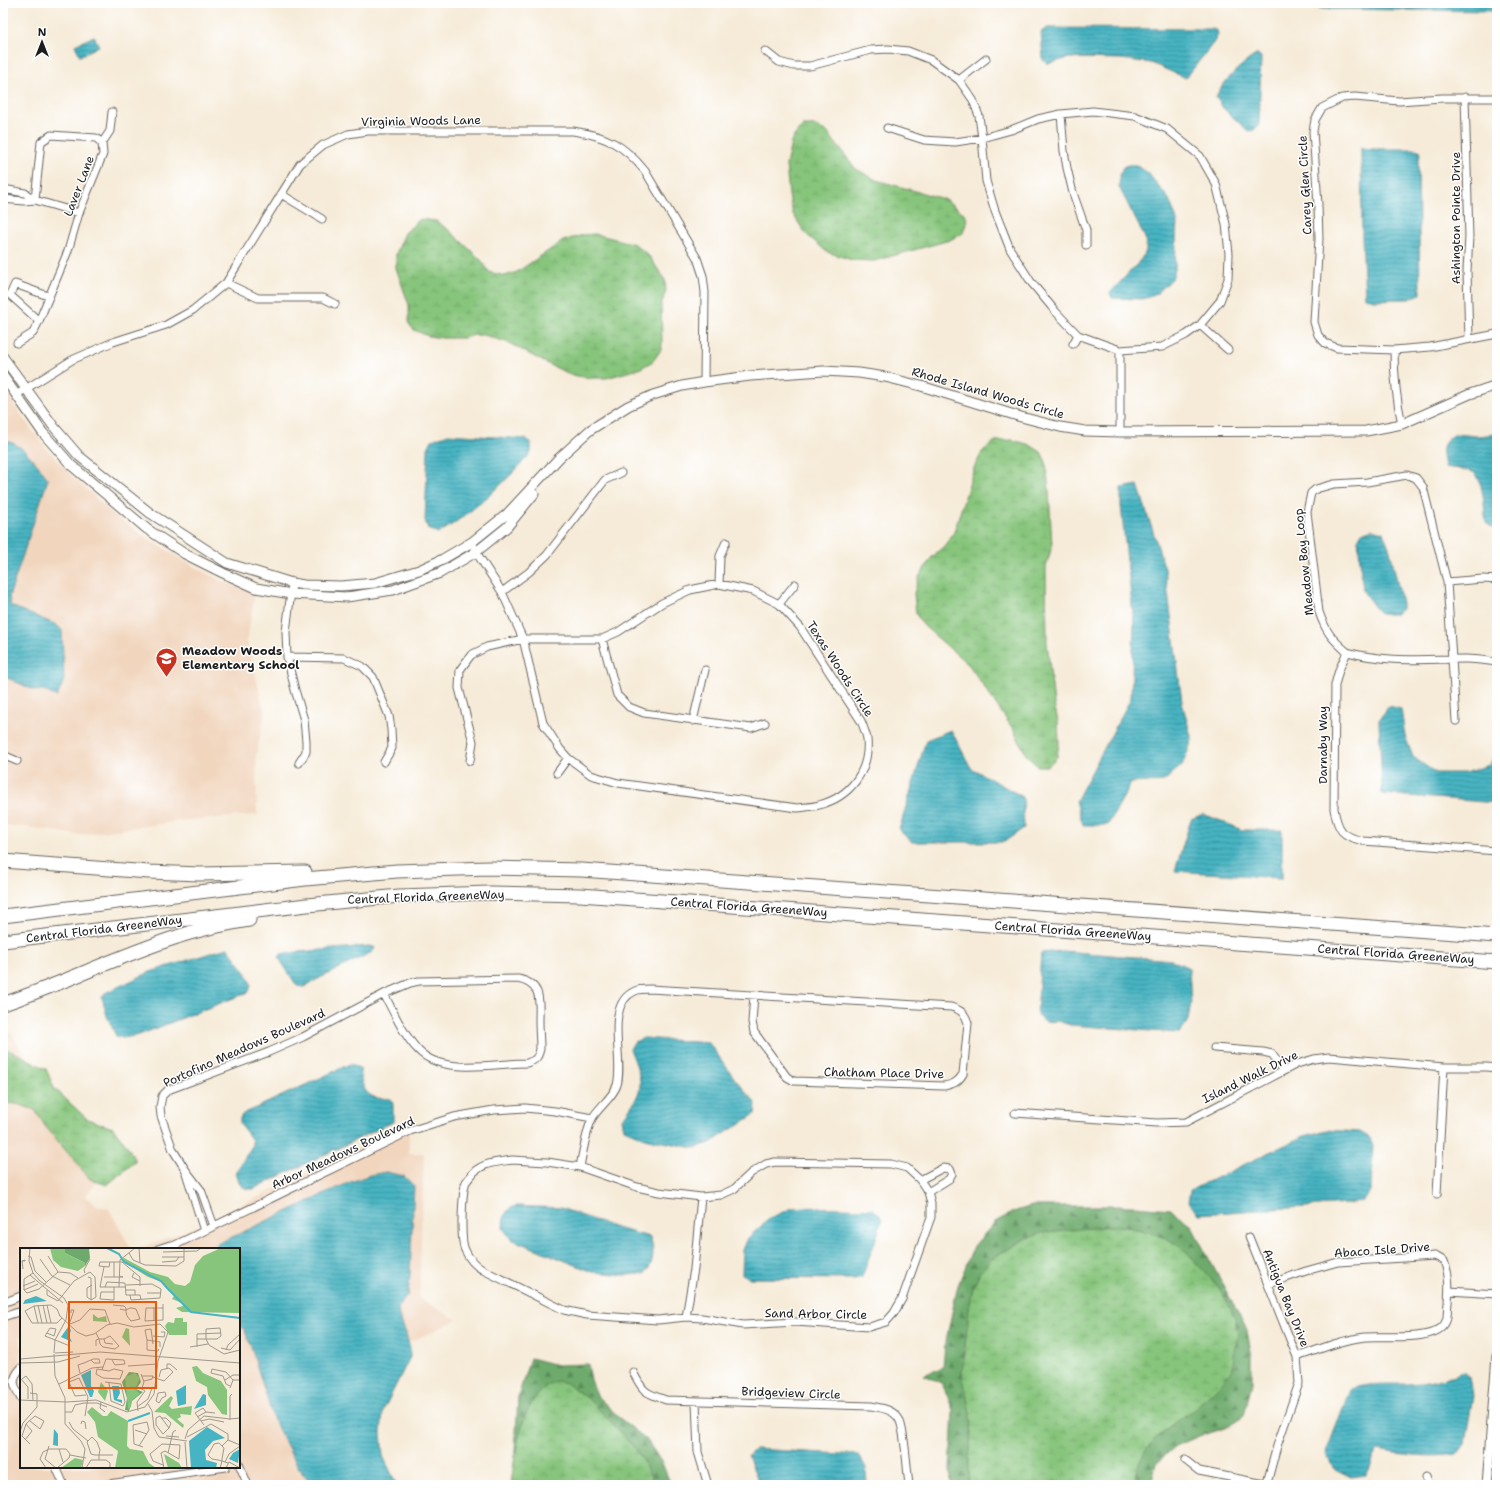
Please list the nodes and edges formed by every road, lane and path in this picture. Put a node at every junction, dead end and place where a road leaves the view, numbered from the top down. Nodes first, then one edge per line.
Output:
1 (765, 50) dead end
2 (986, 59) dead end
3 (959, 80) junction
4 (1465, 97) junction
5 (1497, 98) edge
6 (112, 112) dead end
7 (1061, 114) junction
8 (887, 128) dead end
9 (982, 138) junction
10 (102, 144) junction
11 (3, 189) edge
12 (281, 194) junction
13 (3, 199) edge
14 (35, 200) junction
15 (79, 213) junction
16 (322, 219) dead end
17 (1086, 245) dead end
18 (226, 283) junction
19 (48, 296) junction
20 (335, 304) dead end
21 (39, 321) junction
22 (1200, 325) junction
23 (1497, 334) edge
24 (1078, 336) junction
25 (1469, 339) junction
26 (17, 343) dead end
27 (1073, 344) dead end
28 (1120, 350) junction
29 (1228, 350) dead end
30 (1394, 350) junction
31 (3, 357) edge
32 (3, 376) edge
33 (704, 382) junction
34 (1497, 385) edge
35 (26, 389) junction
36 (16, 395) junction
37 (1402, 424) junction
38 (1120, 432) junction
39 (559, 458) junction
40 (621, 473) dead end
41 (472, 542) junction
42 (726, 542) dead end
43 (476, 552) junction
44 (1497, 580) edge
45 (1447, 582) junction
46 (292, 583) junction
47 (719, 584) junction
48 (795, 584) dead end
49 (304, 586) junction
50 (502, 592) junction
51 (291, 594) junction
52 (780, 604) junction
53 (523, 639) junction
54 (602, 639) junction
55 (1347, 652) junction
56 (287, 657) junction
57 (1453, 660) junction
58 (1497, 662) edge
59 (705, 670) dead end
60 (692, 721) junction
61 (1456, 721) dead end
62 (765, 723) dead end
63 (3, 755) edge
64 (568, 758) junction
65 (17, 761) dead end
66 (470, 761) dead end
67 (299, 762) dead end
68 (384, 762) dead end
69 (557, 773) dead end
70 (1497, 851) edge
71 (3, 861) edge
72 (397, 871) junction
73 (489, 894) junction
74 (3, 916) edge
75 (1497, 936) edge
76 (3, 941) edge
77 (1497, 962) edge
78 (384, 994) junction
79 (754, 995) junction
80 (3, 1004) edge
81 (1214, 1048) dead end
82 (1444, 1068) junction
83 (1497, 1068) edge
84 (1284, 1071) junction
85 (1015, 1113) dead end
86 (592, 1118) junction
87 (580, 1167) junction
88 (185, 1169) junction
89 (920, 1180) junction
90 (928, 1192) junction
91 (1437, 1194) dead end
92 (701, 1197) junction
93 (205, 1200) junction
94 (195, 1203) junction
95 (214, 1226) junction
96 (204, 1231) junction
97 (1249, 1237) dead end
98 (181, 1242) junction
99 (161, 1248) edge
100 (169, 1248) edge
101 (1269, 1284) junction
102 (1449, 1291) junction
103 (1497, 1294) edge
104 (20, 1296) edge
105 (3, 1302) edge
106 (20, 1311) edge
107 (3, 1317) edge
108 (686, 1317) junction
109 (1497, 1356) edge
110 (1297, 1357) junction
111 (20, 1369) edge
112 (633, 1372) dead end
113 (20, 1397) edge
114 (696, 1401) junction
115 (1185, 1460) dead end
116 (240, 1467) edge
117 (56, 1468) edge
118 (219, 1468) edge
119 (1425, 1477) dead end
120 (1268, 1484) edge
121 (64, 1485) edge
122 (102, 1485) edge
123 (248, 1485) edge
124 (708, 1485) edge
125 (909, 1485) edge
126 (1428, 1485) edge
127 (1487, 1485) edge

1 - 3 street
2 - 3 street
3 - 9 street
4 - 5 street, Carey Glen Circle
4 - 25 street, Ashington Pointe Drive
4 - 30 street, Carey Glen Circle
6 - 10 street
7 - 9 street
7 - 17 street
7 - 22 street
8 - 9 street
9 - 24 street
10 - 14 street, Laver Lane
10 - 15 street, Laver Lane
11 - 14 street
12 - 16 street
12 - 18 street, Virginia Woods Lane
12 - 33 street, Virginia Woods Lane
13 - 14 street
14 - 15 street
15 - 19 street, Laver Lane
18 - 20 street
18 - 35 street, Virginia Woods Lane
19 - 21 street, Laver Lane
19 - 21 street
21 - 26 street, Laver Lane
22 - 28 street
22 - 29 street
23 - 25 street, Carey Glen Circle
24 - 27 street
24 - 28 street
25 - 30 street, Carey Glen Circle
28 - 38 street
30 - 37 street
31 - 35 street, Rhode Island Woods Circle
32 - 36 street, Rhode Island Woods Circle
33 - 38 street, Rhode Island Woods Circle
33 - 39 street, Rhode Island Woods Circle
34 - 37 street, Rhode Island Woods Circle
35 - 36 street, Virginia Woods Lane
35 - 46 street, Rhode Island Woods Circle
36 - 51 street, Rhode Island Woods Circle
37 - 38 street, Rhode Island Woods Circle
39 - 41 street, Rhode Island Woods Circle
39 - 43 street, Rhode Island Woods Circle
40 - 50 street
41 - 43 street, Texas Woods Circle
41 - 49 street, Rhode Island Woods Circle
42 - 47 street
43 - 50 street, Texas Woods Circle
43 - 51 street, Rhode Island Woods Circle
44 - 45 street
45 - 55 street, Meadow Bay Loop
45 - 57 street, Meadow Bay Loop
46 - 49 street, Rhode Island Woods Circle
46 - 51 street
47 - 52 street, Texas Woods Circle
47 - 54 street, Texas Woods Circle
48 - 52 street
49 - 51 street
50 - 53 street, Texas Woods Circle
51 - 56 street
52 - 64 street, Texas Woods Circle
53 - 54 street, Texas Woods Circle
53 - 64 street, Texas Woods Circle
53 - 66 street
54 - 60 street
55 - 57 street
55 - 70 street, Darnaby Way
56 - 67 street
56 - 68 street
57 - 58 street
57 - 61 street, Meadow Bay Loop
59 - 60 street
60 - 62 street
63 - 65 street
64 - 69 street
71 - 72 highway
72 - 74 highway, Central Florida GreeneWay
72 - 75 highway, Central Florida GreeneWay
73 - 76 highway, Central Florida GreeneWay
73 - 77 highway, Central Florida GreeneWay
73 - 80 highway
78 - 78 street, Portofino Meadows Boulevard
78 - 88 street, Portofino Meadows Boulevard
79 - 79 street, Chatham Place Drive
79 - 86 street, Chatham Place Drive
81 - 84 street
82 - 83 street, Island Walk Drive
82 - 84 street, Island Walk Drive
82 - 91 street
84 - 85 street, Island Walk Drive
86 - 87 street
86 - 95 street, Arbor Meadows Boulevard
87 - 92 street, Sand Arbor Circle
87 - 108 street, Sand Arbor Circle
88 - 93 street, Portofino Meadows Boulevard
88 - 94 street, Portofino Meadows Boulevard
89 - 90 street, Sand Arbor Circle
89 - 90 street
89 - 92 street, Sand Arbor Circle
90 - 108 street, Sand Arbor Circle
92 - 108 street
93 - 94 street
93 - 95 street, Portofino Meadows Boulevard
94 - 96 street, Portofino Meadows Boulevard
95 - 96 street, Arbor Meadows Boulevard
96 - 98 street, Arbor Meadows Boulevard
97 - 101 street, Antigua Bay Drive
98 - 99 street, Arbor Meadows Boulevard
98 - 100 street, Arbor Meadows Boulevard
101 - 102 street, Abaco Isle Drive
101 - 110 street, Antigua Bay Drive
102 - 103 street
102 - 110 street, Abaco Isle Drive
104 - 105 street
106 - 107 street
109 - 127 street
110 - 120 street, Antigua Bay Drive
111 - 113 street
112 - 114 street, Bridgeview Circle
114 - 124 street
114 - 125 street, Bridgeview Circle
115 - 120 street
116 - 123 street
117 - 121 street
118 - 122 street
119 - 126 street

